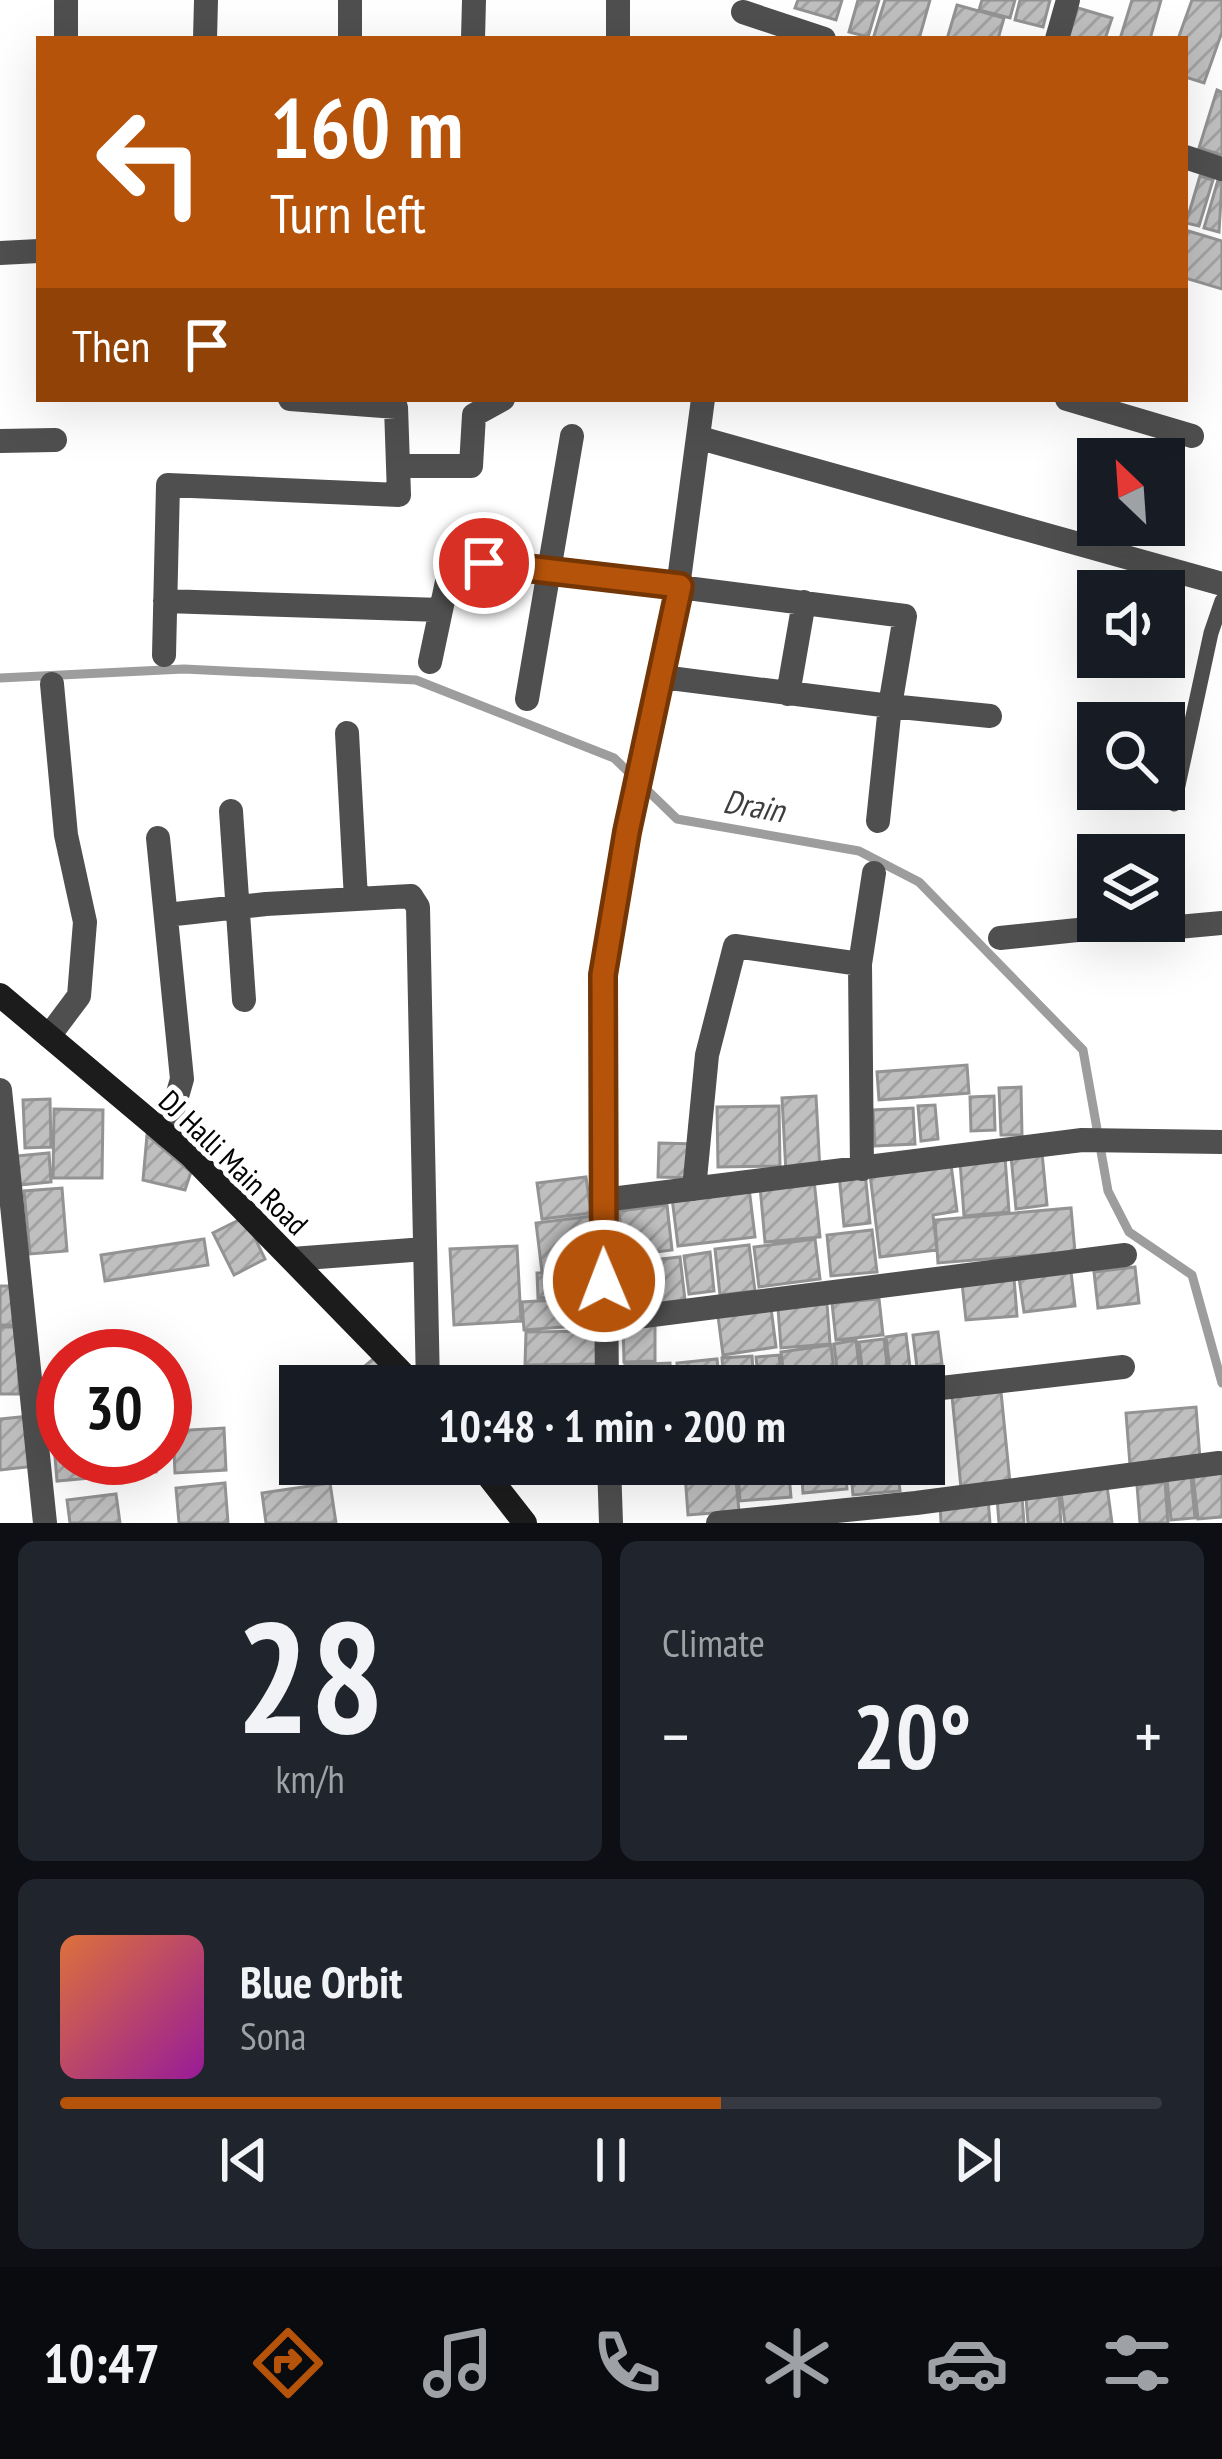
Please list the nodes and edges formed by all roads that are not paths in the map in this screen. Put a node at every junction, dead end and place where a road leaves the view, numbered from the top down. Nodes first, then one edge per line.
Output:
1 (66, 0) edge
2 (206, 0) edge
3 (350, 0) edge
4 (474, 0) edge
5 (618, 0) edge
6 (1068, 0) edge
7 (743, 6) edge
8 (66, 36) edge
9 (205, 36) edge
10 (350, 36) edge
11 (472, 36) edge
12 (618, 36) edge
13 (741, 36) edge
14 (817, 36) edge
15 (1058, 36) edge
16 (1188, 158) edge
17 (1222, 169) edge
18 (36, 251) edge
19 (0, 253) edge
20 (330, 402) edge
21 (498, 402) edge
22 (703, 402) edge
23 (1076, 402) edge
24 (572, 436) dead end
25 (1192, 436) dead end
26 (700, 438) junction
27 (55, 440) dead end
28 (0, 441) edge
29 (398, 466) junction
30 (548, 574) junction
31 (1222, 584) edge
32 (680, 586) junction
33 (165, 601) junction
34 (1222, 601) edge
35 (804, 602) junction
36 (441, 610) junction
37 (164, 655) dead end
38 (430, 662) dead end
39 (662, 677) junction
40 (52, 684) dead end
41 (788, 694) junction
42 (526, 699) dead end
43 (890, 706) junction
44 (990, 716) dead end
45 (346, 733) dead end
46 (1185, 757) edge
47 (231, 811) dead end
48 (878, 821) dead end
49 (158, 838) dead end
50 (874, 873) dead end
51 (356, 899) junction
52 (238, 907) junction
53 (166, 915) junction
54 (1222, 923) edge
55 (1000, 938) dead end
56 (860, 964) junction
57 (0, 995) edge
58 (244, 1000) dead end
59 (49, 1036) junction
60 (0, 1090) edge
61 (166, 1135) junction
62 (1222, 1142) edge
63 (862, 1169) junction
64 (694, 1189) junction
65 (603, 1200) junction
66 (425, 1250) junction
67 (1125, 1256) dead end
68 (292, 1259) junction
69 (605, 1322) junction
70 (395, 1365) edge
71 (428, 1365) edge
72 (606, 1365) edge
73 (1123, 1367) dead end
74 (945, 1388) edge
75 (1219, 1463) dead end
76 (495, 1485) edge
77 (610, 1485) edge
78 (917, 1513) edge
79 (45, 1523) edge
80 (525, 1523) edge
81 (611, 1523) edge
82 (718, 1523) edge

1 - 8 street
2 - 9 street
3 - 10 street
4 - 11 street
5 - 12 street
6 - 15 street
7 - 13 street
7 - 14 street
16 - 17 street
18 - 19 street
20 - 29 street
21 - 29 street
22 - 26 street
23 - 25 street
24 - 30 street
26 - 31 street
26 - 32 street
27 - 28 street
29 - 33 street
30 - 32 street
30 - 36 street
30 - 42 street
32 - 35 street
32 - 39 street
33 - 36 street
33 - 37 street
34 - 46 lane
35 - 41 street
35 - 43 street
36 - 38 street
39 - 41 street
39 - 65 street
40 - 59 street
41 - 43 street
43 - 44 street
43 - 48 street
45 - 51 street
47 - 52 street
49 - 53 street
50 - 56 street
51 - 52 street
51 - 66 street
52 - 53 street
52 - 58 street
53 - 61 street
54 - 55 street
56 - 63 street
56 - 64 street
57 - 59 street, DJ Halli Main Road
59 - 61 street, DJ Halli Main Road
60 - 79 street
61 - 68 street, DJ Halli Main Road
62 - 63 street
63 - 64 street
64 - 65 street
65 - 69 street
66 - 68 street
66 - 71 street
67 - 69 street
68 - 70 street, DJ Halli Main Road
69 - 72 street
73 - 74 street
75 - 78 street
76 - 80 street
77 - 81 street
78 - 82 street

